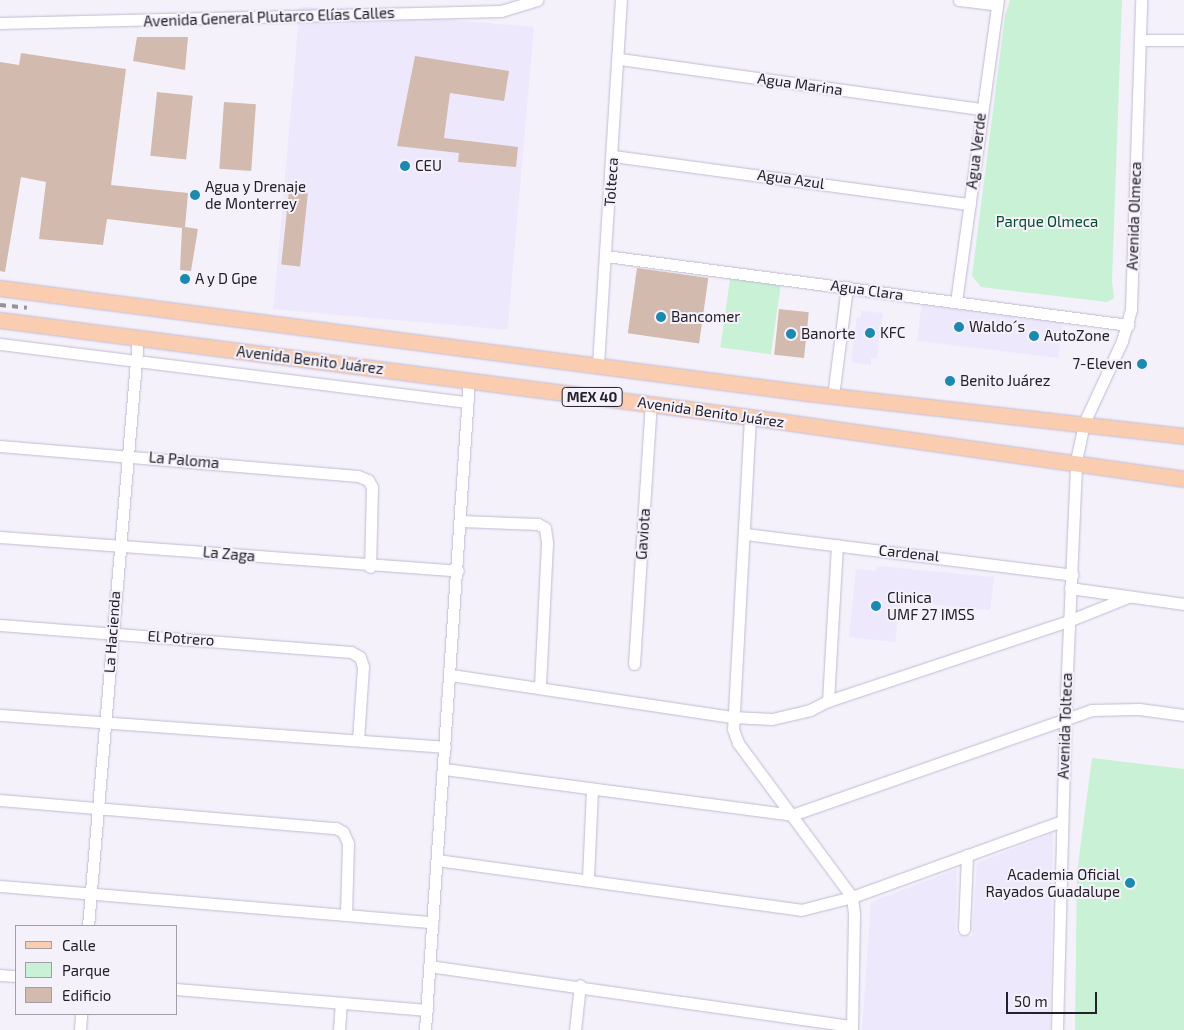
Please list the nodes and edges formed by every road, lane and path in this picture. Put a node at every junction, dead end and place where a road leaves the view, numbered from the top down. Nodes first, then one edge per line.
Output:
1 (537, 0) edge
2 (622, 0) edge
3 (959, 0) edge
4 (1141, 0) edge
5 (997, 2) edge
6 (458, 6) edge
7 (0, 23) edge
8 (1140, 40) junction
9 (1184, 40) edge
10 (620, 59) junction
11 (981, 109) junction
12 (612, 156) junction
13 (970, 204) junction
14 (606, 256) junction
15 (0, 280) edge
16 (848, 287) junction
17 (0, 288) edge
18 (0, 294) edge
19 (46, 294) junction
20 (956, 302) junction
21 (0, 320) edge
22 (1128, 325) junction
23 (60, 328) junction
24 (0, 331) edge
25 (138, 338) junction
26 (0, 344) edge
27 (136, 361) junction
28 (598, 364) junction
29 (469, 380) junction
30 (833, 396) junction
31 (467, 402) junction
32 (651, 404) junction
33 (750, 417) junction
34 (1084, 423) junction
35 (1184, 436) edge
36 (0, 446) edge
37 (126, 455) junction
38 (1076, 461) junction
39 (1184, 479) edge
40 (461, 521) junction
41 (745, 534) junction
42 (0, 537) edge
43 (118, 545) junction
44 (837, 545) junction
45 (370, 567) junction
46 (458, 571) junction
47 (1072, 575) junction
48 (1070, 588) junction
49 (1128, 596) junction
50 (1184, 604) edge
51 (1068, 621) junction
52 (0, 625) edge
53 (112, 634) junction
54 (634, 664) dead end
55 (451, 675) junction
56 (540, 686) junction
57 (828, 701) junction
58 (0, 715) edge
59 (1184, 715) edge
60 (732, 717) junction
61 (1065, 718) junction
62 (107, 722) junction
63 (358, 740) junction
64 (445, 747) junction
65 (444, 769) junction
66 (592, 791) junction
67 (0, 800) edge
68 (98, 807) junction
69 (792, 816) junction
70 (1062, 820) junction
71 (967, 855) junction
72 (437, 860) junction
73 (588, 878) junction
74 (0, 886) edge
75 (91, 894) junction
76 (852, 897) junction
77 (346, 915) junction
78 (433, 922) junction
79 (88, 925) edge
80 (964, 929) dead end
81 (429, 966) junction
82 (0, 975) edge
83 (15, 976) edge
84 (580, 985) junction
85 (178, 989) edge
86 (341, 1003) junction
87 (427, 1010) junction
88 (81, 1015) edge
89 (852, 1028) edge
90 (80, 1030) edge
91 (339, 1030) edge
92 (425, 1030) edge
93 (576, 1030) edge
94 (1057, 1030) edge

1 - 6 street, Avenida General Plutarco Elías Calles
2 - 10 street, Tolteca
3 - 5 street
4 - 8 street, Avenida Olmeca
5 - 11 street, Agua Verde
6 - 7 street, Avenida General Plutarco Elías Calles
8 - 9 street
8 - 22 street, Avenida Olmeca
10 - 11 street, Agua Marina
10 - 12 street, Tolteca
11 - 13 street, Agua Verde
12 - 13 street, Agua Azul
12 - 14 street, Tolteca
13 - 20 street, Agua Verde
14 - 16 street, Agua Clara
14 - 28 street, Tolteca
15 - 19 main road
16 - 20 street, Agua Clara
16 - 30 street
17 - 19 main road, Avenida Benito Juárez / MEX 40
18 - 19 main road
19 - 28 main road, Avenida Benito Juárez / MEX 40
20 - 22 street, Agua Clara
21 - 23 main road, Avenida Benito Juárez / MEX 40
22 - 34 street, Avenida Olmeca
23 - 24 main road
23 - 25 main road, Avenida Benito Juárez / MEX 40
25 - 27 street, La Hacienda
25 - 29 main road, Avenida Benito Juárez / MEX 40
26 - 27 street
27 - 31 street
27 - 37 street, La Hacienda
28 - 30 main road, Avenida Benito Juárez / MEX 40
29 - 31 street
29 - 32 main road, Avenida Benito Juárez / MEX 40
30 - 34 main road, Avenida Benito Juárez / MEX 40
31 - 40 street
32 - 33 main road, Avenida Benito Juárez / MEX 40
32 - 54 street, Gaviota
33 - 38 main road, Avenida Benito Juárez / MEX 40
33 - 41 street
34 - 35 main road, Avenida Benito Juárez / MEX 40
34 - 38 street, Avenida Tolteca
36 - 37 street, La Paloma
37 - 43 street, La Hacienda
37 - 45 street, La Paloma
38 - 39 main road, Avenida Benito Juárez / MEX 40
38 - 47 street, Avenida Tolteca
40 - 46 street
40 - 56 street
41 - 44 street, Cardenal
41 - 60 street
42 - 43 street, La Zaga
43 - 45 street, La Zaga
43 - 53 street, La Hacienda
44 - 47 street, Cardenal
44 - 57 street
45 - 46 street, La Zaga
46 - 55 street
47 - 48 street, Avenida Tolteca
48 - 49 street
48 - 51 street, Avenida Tolteca
49 - 50 street
49 - 51 street
51 - 57 street
51 - 61 street, Avenida Tolteca
52 - 53 street, El Potrero
53 - 62 street, La Hacienda
53 - 63 street, El Potrero
55 - 56 street
55 - 64 street
56 - 60 street
57 - 60 street
58 - 62 street
59 - 61 street
60 - 69 street
61 - 69 street
61 - 70 street, Avenida Tolteca
62 - 63 street
62 - 68 street, La Hacienda
63 - 64 street
64 - 65 street
65 - 66 street
65 - 72 street
66 - 69 street
66 - 73 street
67 - 68 street
68 - 75 street, La Hacienda
68 - 77 street
69 - 76 street
70 - 71 street
70 - 94 street, Avenida Tolteca
71 - 76 street
71 - 80 street
72 - 73 street
72 - 78 street
73 - 76 street
74 - 75 street
75 - 77 street
75 - 79 street, La Hacienda
76 - 89 street
77 - 78 street
78 - 81 street
81 - 84 street
81 - 87 street
82 - 83 street
84 - 89 street
84 - 93 street
85 - 86 street
86 - 87 street
86 - 91 street
87 - 92 street
88 - 90 street

